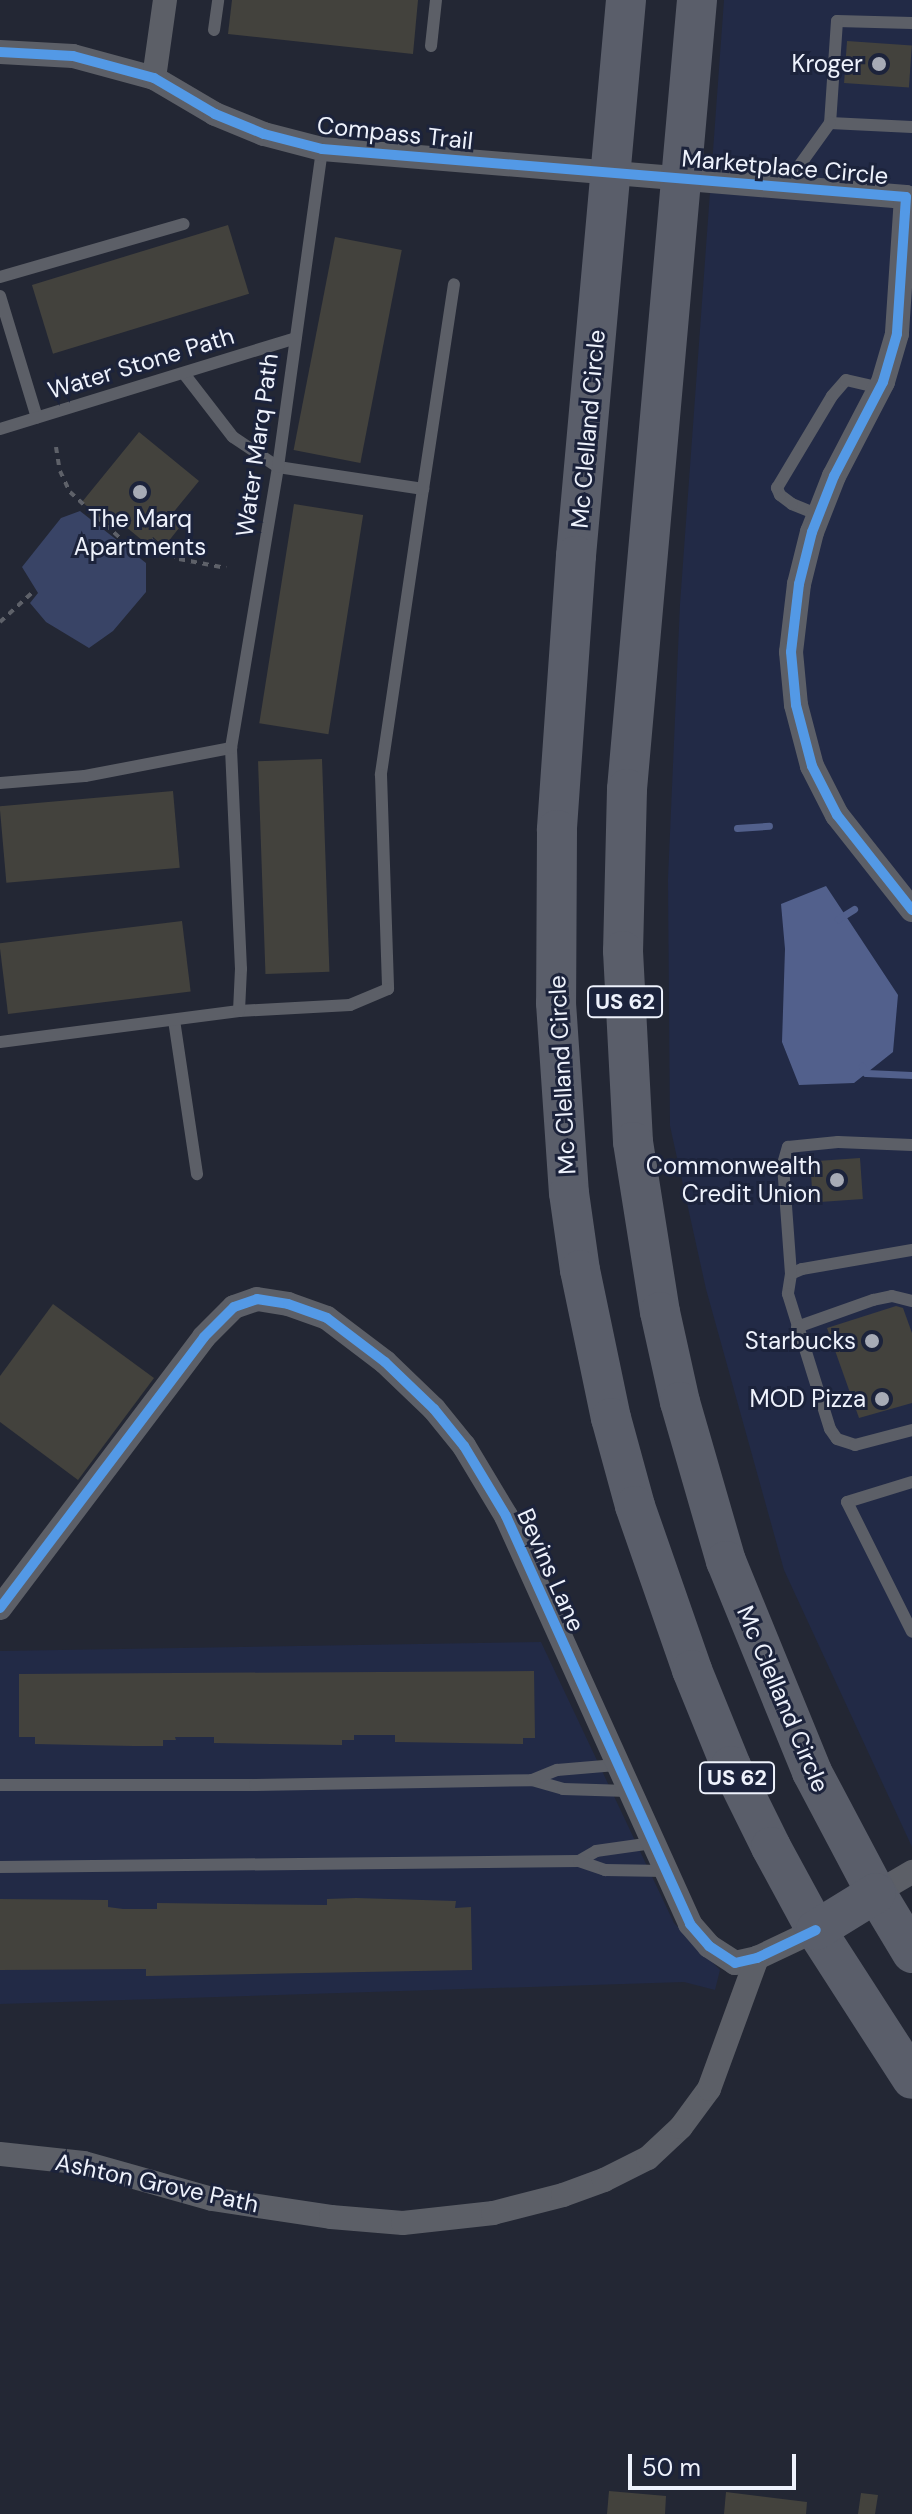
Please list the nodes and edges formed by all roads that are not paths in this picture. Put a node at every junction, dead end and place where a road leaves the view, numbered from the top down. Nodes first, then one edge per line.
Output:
1 (165, 0) edge
2 (218, 0) edge
3 (436, 0) edge
4 (626, 0) edge
5 (697, 0) edge
6 (912, 23) edge
7 (214, 30) dead end
8 (431, 46) dead end
9 (0, 52) edge
10 (154, 78) junction
11 (830, 123) junction
12 (912, 127) edge
13 (322, 149) junction
14 (612, 173) junction
15 (681, 178) junction
16 (784, 187) junction
17 (909, 197) edge
18 (184, 224) dead end
19 (0, 277) edge
20 (454, 284) dead end
21 (0, 296) edge
22 (904, 335) edge
23 (295, 338) junction
24 (185, 375) junction
25 (880, 388) junction
26 (37, 418) junction
27 (0, 429) edge
28 (278, 467) junction
29 (423, 489) junction
30 (819, 515) junction
31 (231, 748) junction
32 (0, 783) edge
33 (912, 910) edge
34 (239, 1011) junction
35 (174, 1020) junction
36 (0, 1042) edge
37 (912, 1145) edge
38 (197, 1174) dead end
39 (912, 1250) edge
40 (791, 1274) junction
41 (912, 1301) edge
42 (797, 1327) junction
43 (912, 1430) edge
44 (912, 1482) edge
45 (0, 1608) edge
46 (912, 1632) edge
47 (616, 1765) junction
48 (532, 1780) junction
49 (0, 1785) edge
50 (628, 1791) junction
51 (652, 1843) junction
52 (579, 1861) junction
53 (0, 1867) edge
54 (665, 1871) junction
55 (912, 1872) edge
56 (876, 1893) junction
57 (816, 1930) junction
58 (912, 1953) edge
59 (757, 1958) junction
60 (912, 2079) edge
61 (0, 2154) edge

1 - 10 street
2 - 7 lane
3 - 8 lane
4 - 14 highway, Mc Clelland Circle / US 62
5 - 15 highway, Mc Clelland Circle / US 62
6 - 11 lane
9 - 10 street, Compass Trail
10 - 13 street, Compass Trail
11 - 12 lane
11 - 16 lane
13 - 14 street, Compass Trail
13 - 23 lane, Water Marq Path
14 - 15 street, Marketplace Circle
14 - 57 highway, Mc Clelland Circle / US 62
15 - 16 street, Marketplace Circle
15 - 56 highway, Mc Clelland Circle / US 62
16 - 17 street, Marketplace Circle
17 - 22 street, Marketplace Circle
18 - 19 lane
20 - 29 lane
21 - 26 lane
22 - 25 street, Marketplace Circle
23 - 24 lane, Water Stone Path
23 - 28 lane, Water Marq Path
24 - 26 lane, Water Stone Path
24 - 28 lane
25 - 30 street, Marketplace Circle
25 - 30 lane
26 - 27 lane, Water Stone Path
28 - 29 lane
28 - 31 lane, Water Marq Path
29 - 34 lane
30 - 33 street, Marketplace Circle
31 - 32 lane
31 - 34 lane, Water Marq Path
34 - 35 lane
35 - 36 lane
35 - 38 lane
37 - 40 lane
39 - 40 lane
40 - 42 lane
41 - 42 lane
42 - 43 lane
44 - 46 lane
45 - 47 street, Bevins Lane
47 - 48 lane
47 - 50 street, Bevins Lane
48 - 49 lane
48 - 50 lane
50 - 51 street, Bevins Lane
51 - 52 lane
51 - 54 street, Bevins Lane
52 - 53 lane
52 - 54 lane
54 - 59 street, Bevins Lane
55 - 56 street
56 - 57 highway
56 - 58 highway, Mc Clelland Circle / US 62
57 - 59 street
57 - 60 highway, Mc Clelland Circle / US 62
59 - 61 street, Ashton Grove Path

